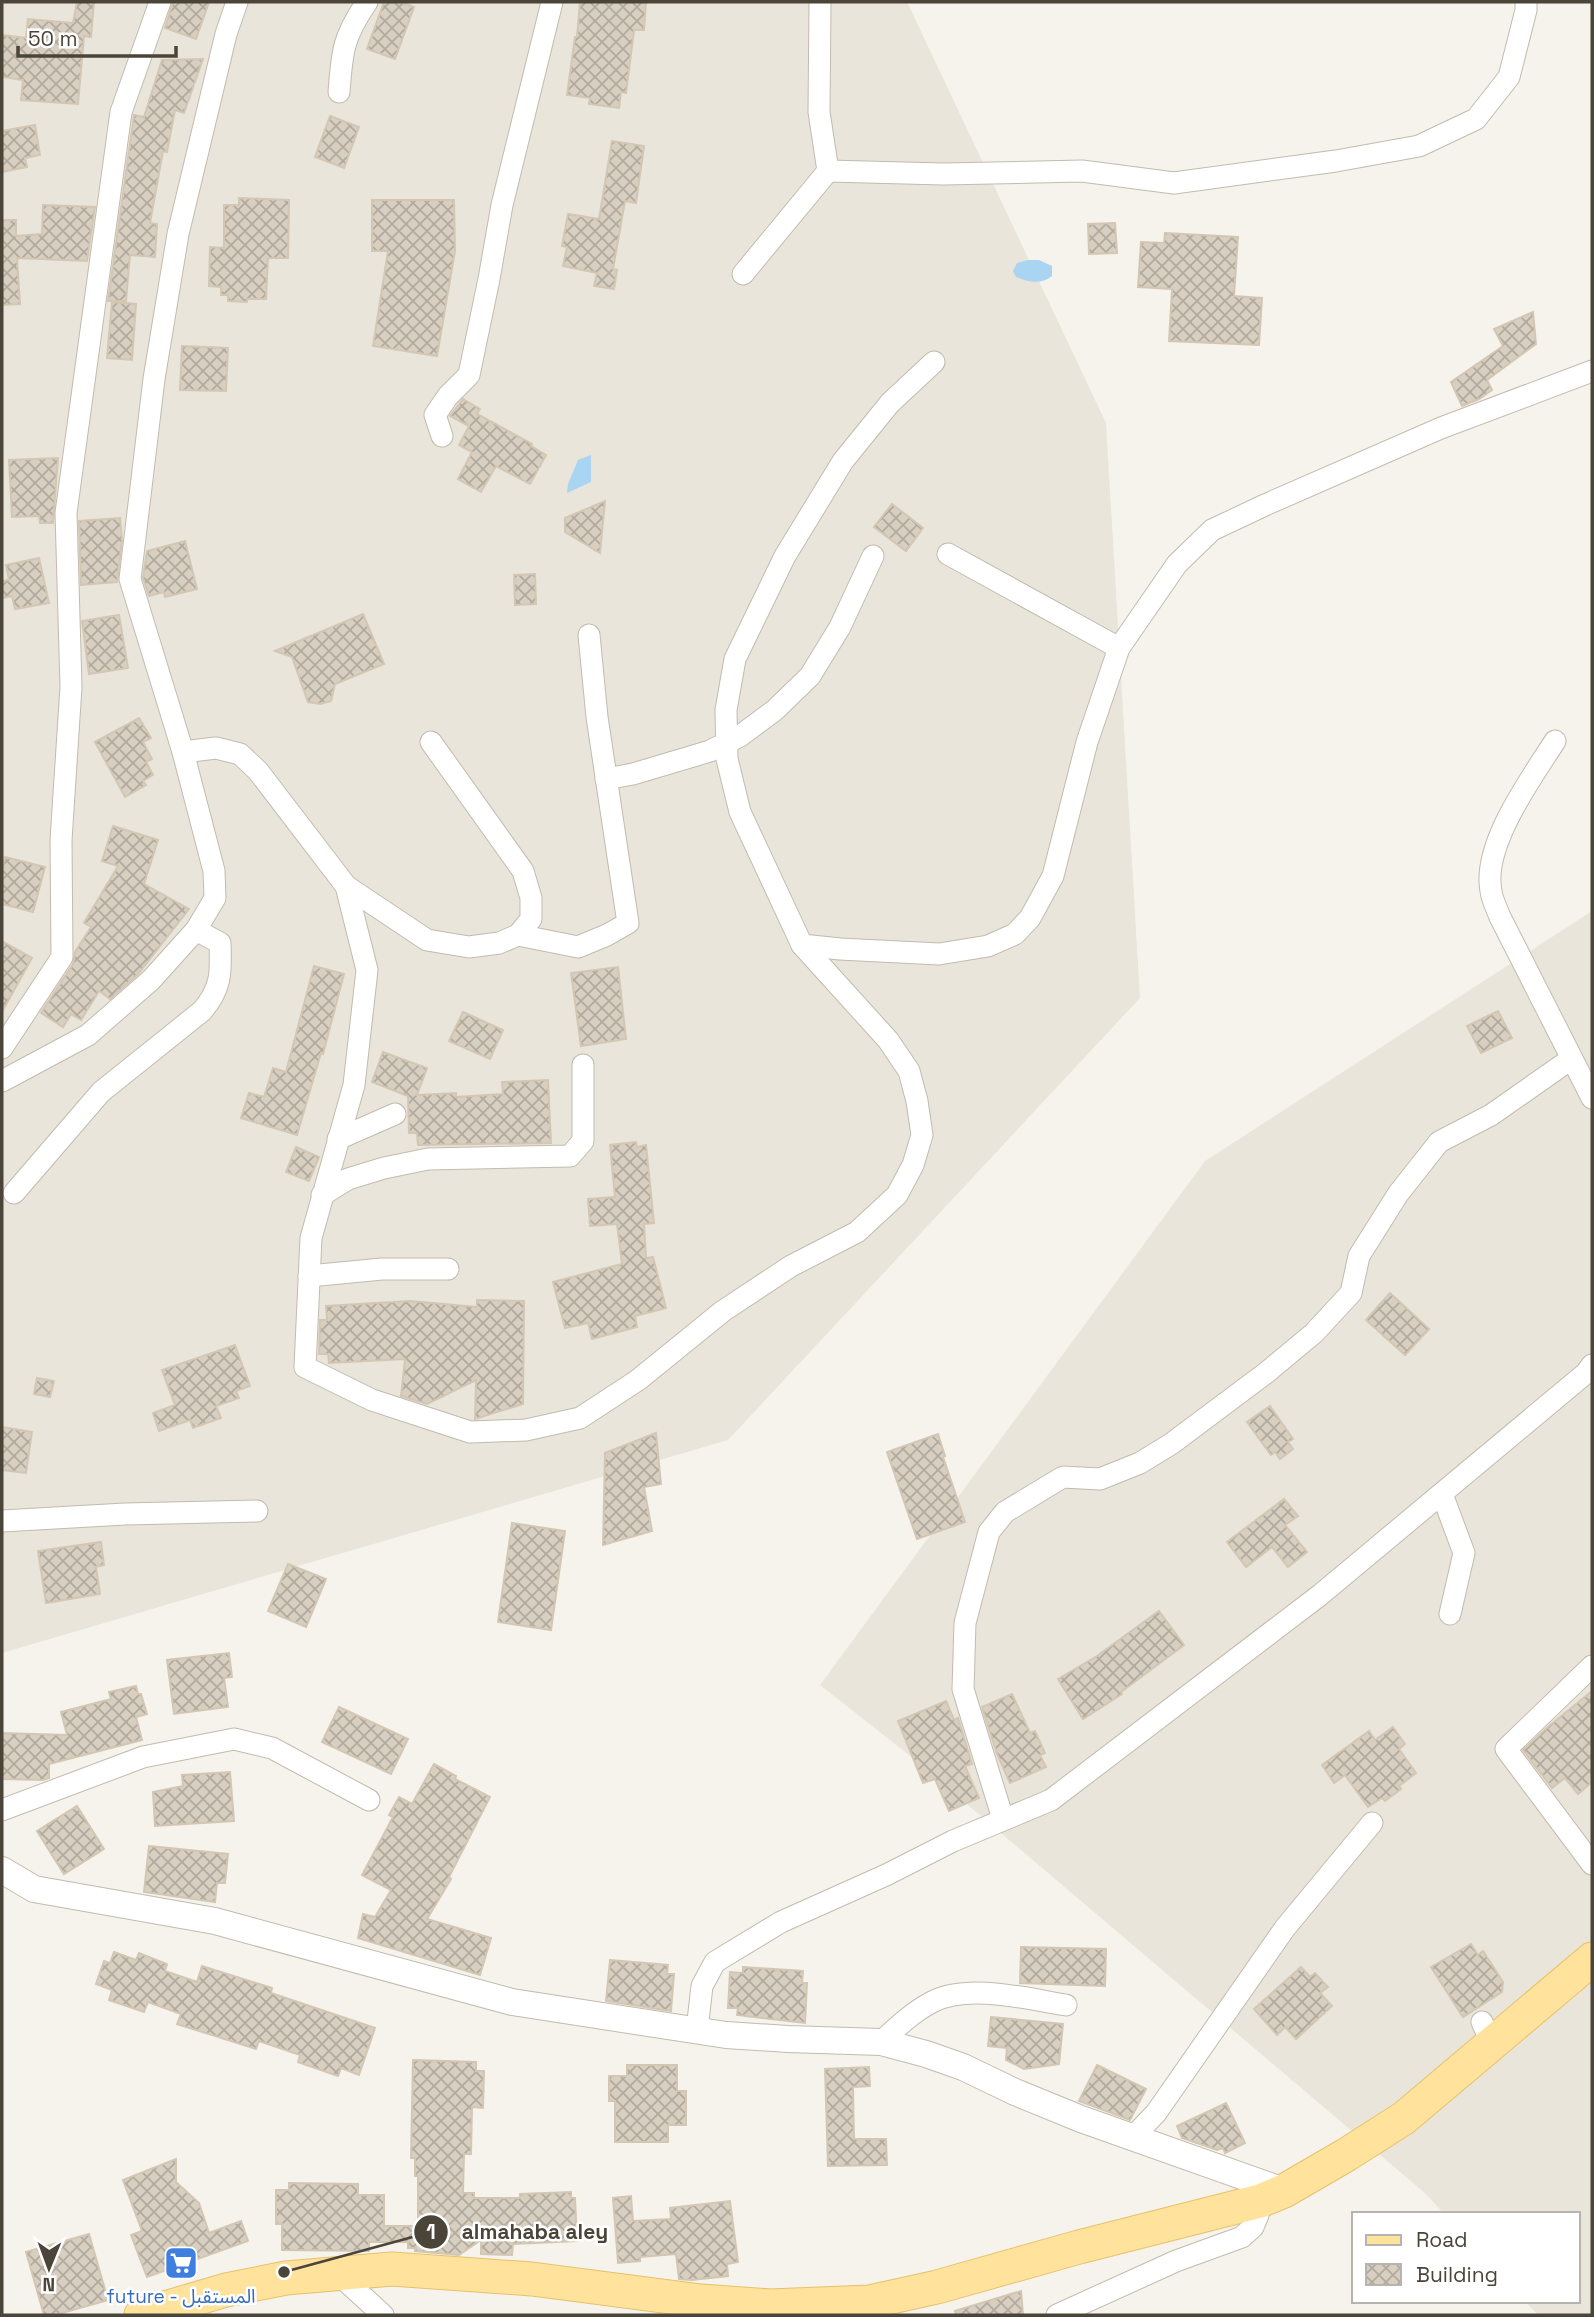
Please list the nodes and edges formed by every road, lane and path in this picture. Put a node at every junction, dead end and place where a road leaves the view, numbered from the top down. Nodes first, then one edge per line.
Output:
1 (160, 2) edge
2 (237, 2) edge
3 (367, 2) edge
4 (552, 2) edge
5 (820, 2) edge
6 (1526, 2) edge
7 (339, 92) dead end
8 (828, 171) junction
9 (743, 274) dead end
10 (934, 362) dead end
11 (1592, 371) edge
12 (442, 436) dead end
13 (948, 554) dead end
14 (873, 556) dead end
15 (590, 635) dead end
16 (1119, 648) junction
17 (1555, 741) dead end
18 (431, 742) dead end
19 (727, 743) junction
20 (183, 752) junction
21 (606, 779) junction
22 (346, 886) junction
23 (197, 930) junction
24 (518, 935) junction
25 (802, 944) junction
26 (2, 1048) edge
27 (1571, 1059) junction
28 (583, 1065) dead end
29 (2, 1081) edge
30 (1592, 1098) edge
31 (395, 1114) dead end
32 (338, 1139) junction
33 (14, 1193) dead end
34 (322, 1195) junction
35 (448, 1269) dead end
36 (309, 1276) junction
37 (1590, 1371) edge
38 (1442, 1494) junction
39 (257, 1511) dead end
40 (2, 1521) edge
41 (1450, 1614) dead end
42 (1592, 1666) edge
43 (369, 1800) dead end
44 (2, 1810) edge
45 (1003, 1819) junction
46 (1372, 1823) dead end
47 (1592, 1864) edge
48 (2, 1870) edge
49 (1592, 1959) edge
50 (1066, 2005) dead end
51 (697, 2031) junction
52 (881, 2042) junction
53 (1133, 2137) junction
54 (1272, 2196) junction
55 (336, 2272) junction
56 (1098, 2307) edge
57 (141, 2315) edge
58 (383, 2315) edge
59 (1057, 2315) edge

1 - 26 street
2 - 20 street
3 - 7 street
4 - 12 street
5 - 8 street
6 - 8 street
8 - 9 street
10 - 19 street
11 - 16 street
13 - 16 street
14 - 19 street
15 - 21 street
16 - 25 street
17 - 27 street
18 - 24 street
19 - 21 street
19 - 25 street
20 - 22 street
20 - 23 street
21 - 24 street
22 - 24 street
22 - 32 street
23 - 29 street
23 - 33 street
25 - 36 street
27 - 30 street
27 - 45 street
28 - 34 street
31 - 32 street
32 - 34 street
34 - 36 street
35 - 36 street
37 - 38 street
38 - 41 street
38 - 45 street
39 - 40 street
42 - 47 street
43 - 44 street
45 - 51 street
46 - 53 street
48 - 51 street
49 - 54 main road
50 - 52 street
51 - 52 street
52 - 53 street
53 - 54 street
54 - 55 main road
54 - 56 street
55 - 57 main road
55 - 58 street
56 - 59 street

